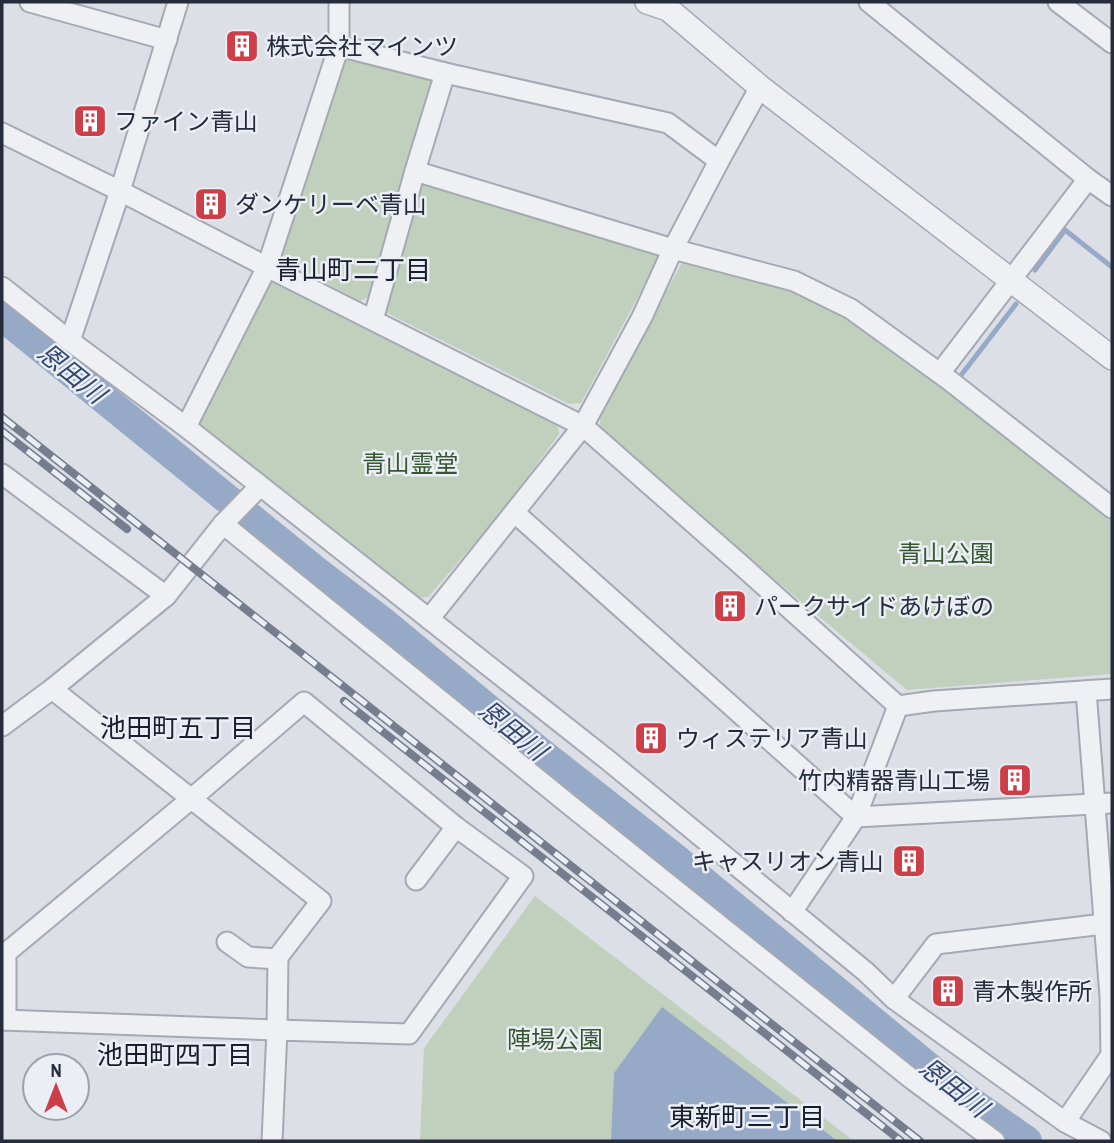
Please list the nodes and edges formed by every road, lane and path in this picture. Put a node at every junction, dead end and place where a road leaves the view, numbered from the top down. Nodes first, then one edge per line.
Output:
1 (30, 2) edge
2 (178, 2) edge
3 (339, 2) edge
4 (869, 2) edge
5 (1058, 2) edge
6 (663, 4) edge
7 (167, 40) junction
8 (1112, 43) edge
9 (339, 46) junction
10 (445, 73) junction
11 (760, 87) junction
12 (2, 134) edge
13 (719, 160) junction
14 (415, 171) junction
15 (1088, 180) junction
16 (120, 191) junction
17 (1112, 196) edge
18 (673, 248) junction
19 (267, 267) junction
20 (1010, 281) junction
21 (2, 287) edge
22 (373, 320) junction
23 (70, 341) junction
24 (1112, 358) edge
25 (940, 373) junction
26 (583, 426) junction
27 (186, 427) junction
28 (2, 474) edge
29 (260, 486) junction
30 (1112, 508) edge
31 (515, 513) junction
32 (223, 524) junction
33 (166, 596) junction
34 (429, 620) junction
35 (52, 689) junction
36 (1112, 689) edge
37 (1086, 691) junction
38 (898, 706) junction
39 (2, 726) edge
40 (191, 799) junction
41 (1103, 804) edge
42 (856, 817) junction
43 (456, 827) junction
44 (416, 880) dead end
45 (792, 912) junction
46 (1108, 923) edge
47 (226, 942) dead end
48 (278, 959) junction
49 (1111, 996) edge
50 (894, 999) junction
51 (4, 1020) edge
52 (277, 1030) junction
53 (1112, 1055) edge
54 (1065, 1122) junction
55 (271, 1141) edge
56 (995, 1141) edge
57 (1101, 1141) edge

1 - 7 street
2 - 7 street
3 - 9 street
4 - 15 street
5 - 8 street
6 - 11 street
7 - 16 street
9 - 10 street
9 - 19 street
10 - 13 street
10 - 14 street
11 - 13 street
11 - 20 street
12 - 16 street
13 - 18 street
14 - 18 street
14 - 22 street
15 - 17 street
15 - 20 street
16 - 19 street
16 - 23 street
18 - 25 street
18 - 26 street
19 - 22 street
19 - 27 street
20 - 24 street
20 - 25 street
21 - 23 street
22 - 26 street
23 - 27 street
25 - 30 street
26 - 31 street
26 - 38 street
27 - 29 street
28 - 33 street
29 - 32 street
29 - 34 street
31 - 34 street
31 - 42 street
32 - 33 street
32 - 56 street
33 - 35 street
34 - 45 street
35 - 39 street
35 - 40 street
36 - 37 street
37 - 38 street
37 - 41 street
38 - 42 street
40 - 43 street
40 - 48 street
40 - 51 street
41 - 42 street
41 - 46 street
42 - 45 street
43 - 44 street
43 - 52 street
45 - 50 street
46 - 49 street
46 - 50 street
47 - 48 street
48 - 52 street
49 - 53 street
50 - 54 street
51 - 52 street
52 - 55 street
53 - 54 street
54 - 57 street

